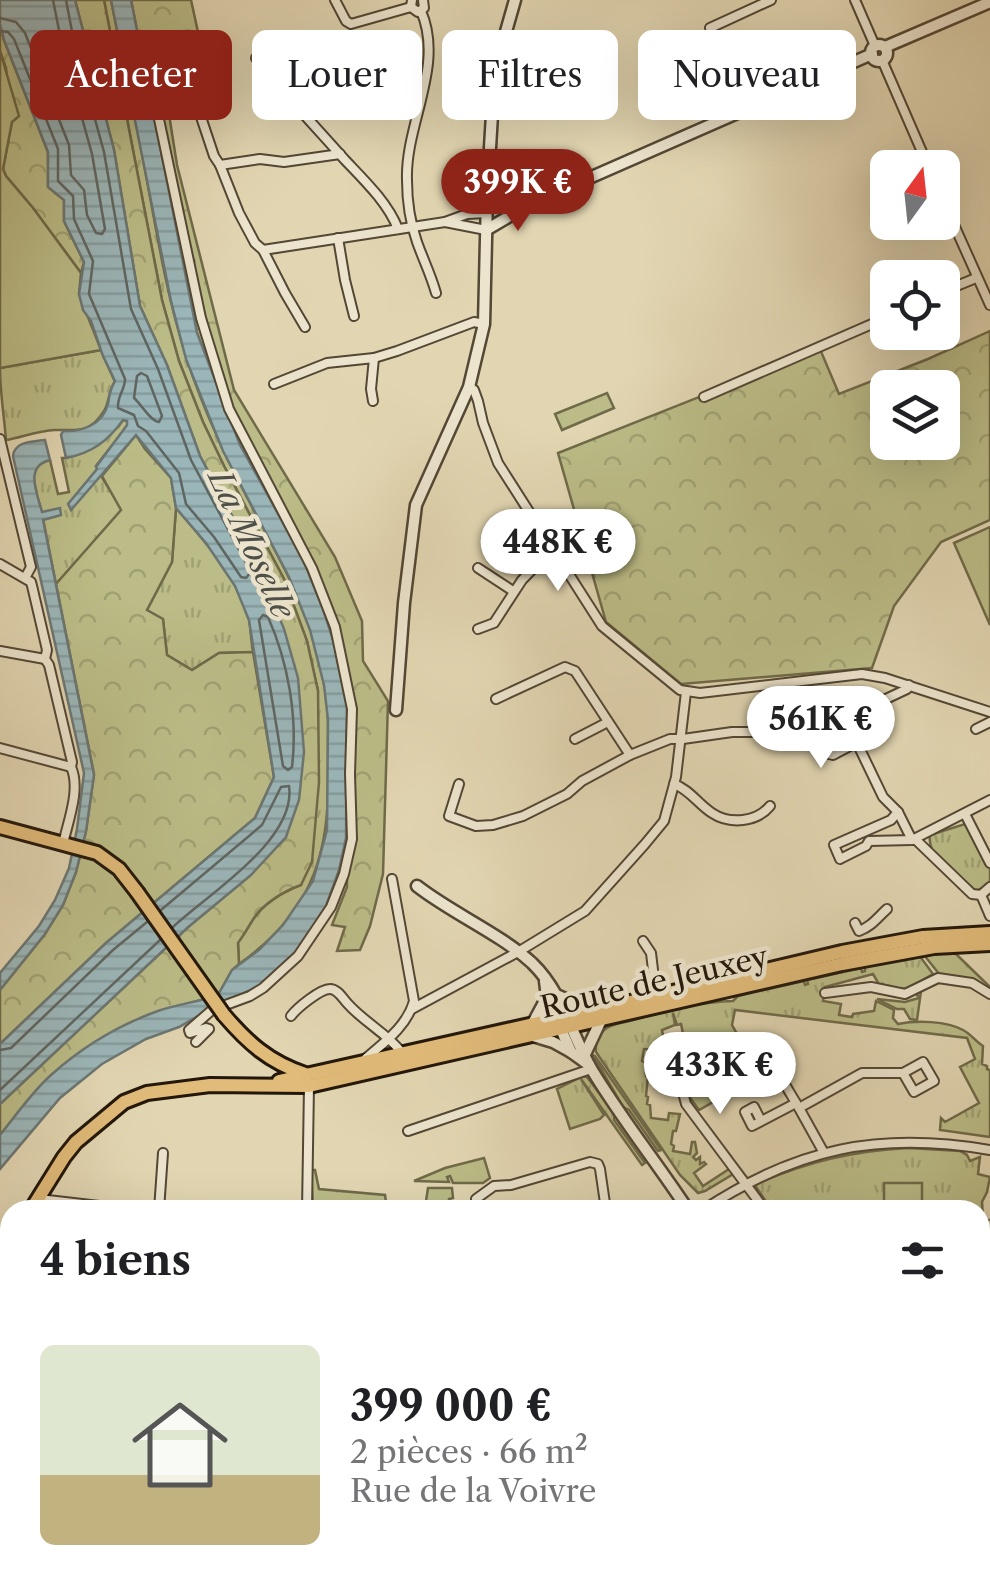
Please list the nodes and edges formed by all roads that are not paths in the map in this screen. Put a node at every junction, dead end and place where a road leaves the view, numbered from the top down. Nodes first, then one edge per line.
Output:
1 (335, 0) edge
2 (424, 0) edge
3 (515, 0) edge
4 (771, 0) edge
5 (855, 0) edge
6 (990, 2) edge
7 (411, 4) edge
8 (421, 11) junction
9 (711, 30) edge
10 (878, 52) junction
11 (856, 62) edge
12 (159, 120) edge
13 (203, 120) edge
14 (309, 120) edge
15 (721, 120) edge
16 (921, 150) edge
17 (340, 154) junction
18 (220, 164) junction
19 (487, 197) junction
20 (530, 204) junction
21 (486, 213) junction
22 (508, 216) junction
23 (446, 222) junction
24 (412, 227) junction
25 (398, 229) junction
26 (486, 230) junction
27 (338, 238) junction
28 (960, 240) edge
29 (263, 250) junction
30 (976, 278) junction
31 (960, 285) edge
32 (436, 293) dead end
33 (990, 305) edge
34 (354, 316) dead end
35 (484, 324) junction
36 (870, 324) edge
37 (305, 326) dead end
38 (374, 358) junction
39 (274, 384) dead end
40 (469, 387) junction
41 (704, 397) dead end
42 (373, 402) dead end
43 (0, 440) edge
44 (552, 549) junction
45 (0, 564) edge
46 (478, 568) dead end
47 (25, 578) junction
48 (513, 591) junction
49 (478, 630) dead end
50 (0, 651) edge
51 (45, 659) junction
52 (909, 685) junction
53 (686, 692) junction
54 (496, 699) dead end
55 (396, 710) dead end
56 (865, 710) junction
57 (990, 712) edge
58 (608, 722) junction
59 (990, 722) edge
60 (976, 729) dead end
61 (816, 732) junction
62 (576, 738) dead end
63 (680, 739) junction
64 (858, 744) junction
65 (0, 748) edge
66 (630, 755) junction
67 (71, 767) junction
68 (459, 784) dead end
69 (674, 784) junction
70 (990, 800) edge
71 (770, 806) dead end
72 (898, 812) junction
73 (965, 814) junction
74 (0, 827) edge
75 (914, 839) junction
76 (66, 844) junction
77 (990, 863) edge
78 (392, 879) dead end
79 (417, 886) dead end
80 (990, 887) edge
81 (982, 895) junction
82 (888, 909) dead end
83 (990, 916) edge
84 (855, 923) dead end
85 (871, 927) junction
86 (990, 933) edge
87 (644, 942) dead end
88 (990, 944) edge
89 (874, 945) junction
90 (518, 952) junction
91 (825, 994) dead end
92 (990, 994) edge
93 (656, 995) junction
94 (553, 996) junction
95 (412, 1009) junction
96 (597, 1014) junction
97 (291, 1016) dead end
98 (564, 1022) junction
99 (532, 1030) junction
100 (390, 1038) junction
101 (247, 1040) junction
102 (196, 1042) dead end
103 (572, 1052) junction
104 (402, 1053) junction
105 (676, 1056) dead end
106 (272, 1060) junction
107 (363, 1061) junction
108 (589, 1063) junction
109 (776, 1068) dead end
110 (903, 1074) dead end
111 (315, 1076) junction
112 (261, 1084) junction
113 (798, 1106) junction
114 (762, 1121) dead end
115 (408, 1130) dead end
116 (990, 1150) edge
117 (163, 1153) dead end
118 (824, 1153) junction
119 (746, 1183) junction
120 (476, 1199) dead end
121 (38, 1200) edge
122 (159, 1200) edge
123 (308, 1200) edge
124 (605, 1200) edge
125 (681, 1200) edge
126 (719, 1200) edge
127 (758, 1200) edge

1 - 7 street
2 - 8 street
3 - 19 street
4 - 9 street
5 - 10 street
6 - 10 street
7 - 8 street
8 - 24 street
10 - 11 street
10 - 16 street
12 - 102 street
13 - 18 street
14 - 17 street
15 - 20 street
17 - 18 street
17 - 25 street
18 - 29 street
19 - 20 street
19 - 21 street
20 - 22 street
21 - 22 street
21 - 23 street
21 - 26 street
22 - 26 street
23 - 24 street
23 - 26 street
24 - 25 street
24 - 32 street
25 - 27 street
26 - 35 street
27 - 29 street
27 - 34 street
28 - 30 street
29 - 37 street
30 - 31 street
30 - 33 street
35 - 38 street
35 - 40 street
36 - 41 street
38 - 39 street
38 - 42 street
40 - 44 street
40 - 55 street
43 - 47 street
44 - 48 street
44 - 53 street
45 - 47 street
46 - 48 street
47 - 51 street
48 - 49 street
50 - 51 street
51 - 67 street
52 - 53 street
52 - 56 street
52 - 57 street
53 - 63 street
54 - 58 street
56 - 61 street
56 - 64 street
58 - 62 street
58 - 66 street
59 - 60 street
61 - 63 street
61 - 64 street
63 - 66 street
63 - 69 street
64 - 72 street
65 - 67 street
66 - 68 street
67 - 76 street
69 - 71 street
69 - 90 street
70 - 73 street
72 - 75 street
72 - 75 street
73 - 75 street
73 - 77 street
74 - 76 main road
75 - 81 street
76 - 101 main road, bridge
78 - 95 street
79 - 90 street
80 - 81 street
81 - 83 street
82 - 85 street
84 - 85 street
85 - 89 street
86 - 89 main road, Route de Jeuxey
87 - 93 street, Route de Jeuxey
88 - 96 main road, Route de Jeuxey
89 - 93 main road, Route de Jeuxey
90 - 94 street
90 - 95 street
91 - 92 street
93 - 96 main road, Route de Jeuxey
94 - 96 street
94 - 98 street
94 - 99 street
95 - 100 street
96 - 98 main road, Route de Jeuxey
96 - 108 street
97 - 100 street
98 - 99 main road, Route de Jeuxey
98 - 103 street
98 - 108 street
99 - 103 street
99 - 104 main road, Route de Jeuxey
99 - 111 main road, Route de Jeuxey
100 - 104 street
100 - 107 street
101 - 106 main road
101 - 111 main road
103 - 108 street
104 - 107 main road, Route de Jeuxey
105 - 119 street
106 - 111 main road
106 - 112 main road
107 - 111 main road, Route de Jeuxey
108 - 115 street
108 - 125 street
109 - 113 street
110 - 113 street
111 - 112 main road
111 - 123 street
112 - 121 main road
113 - 114 street
113 - 118 street
116 - 118 street
117 - 122 street
118 - 119 street
119 - 126 street
119 - 127 street
120 - 124 street

